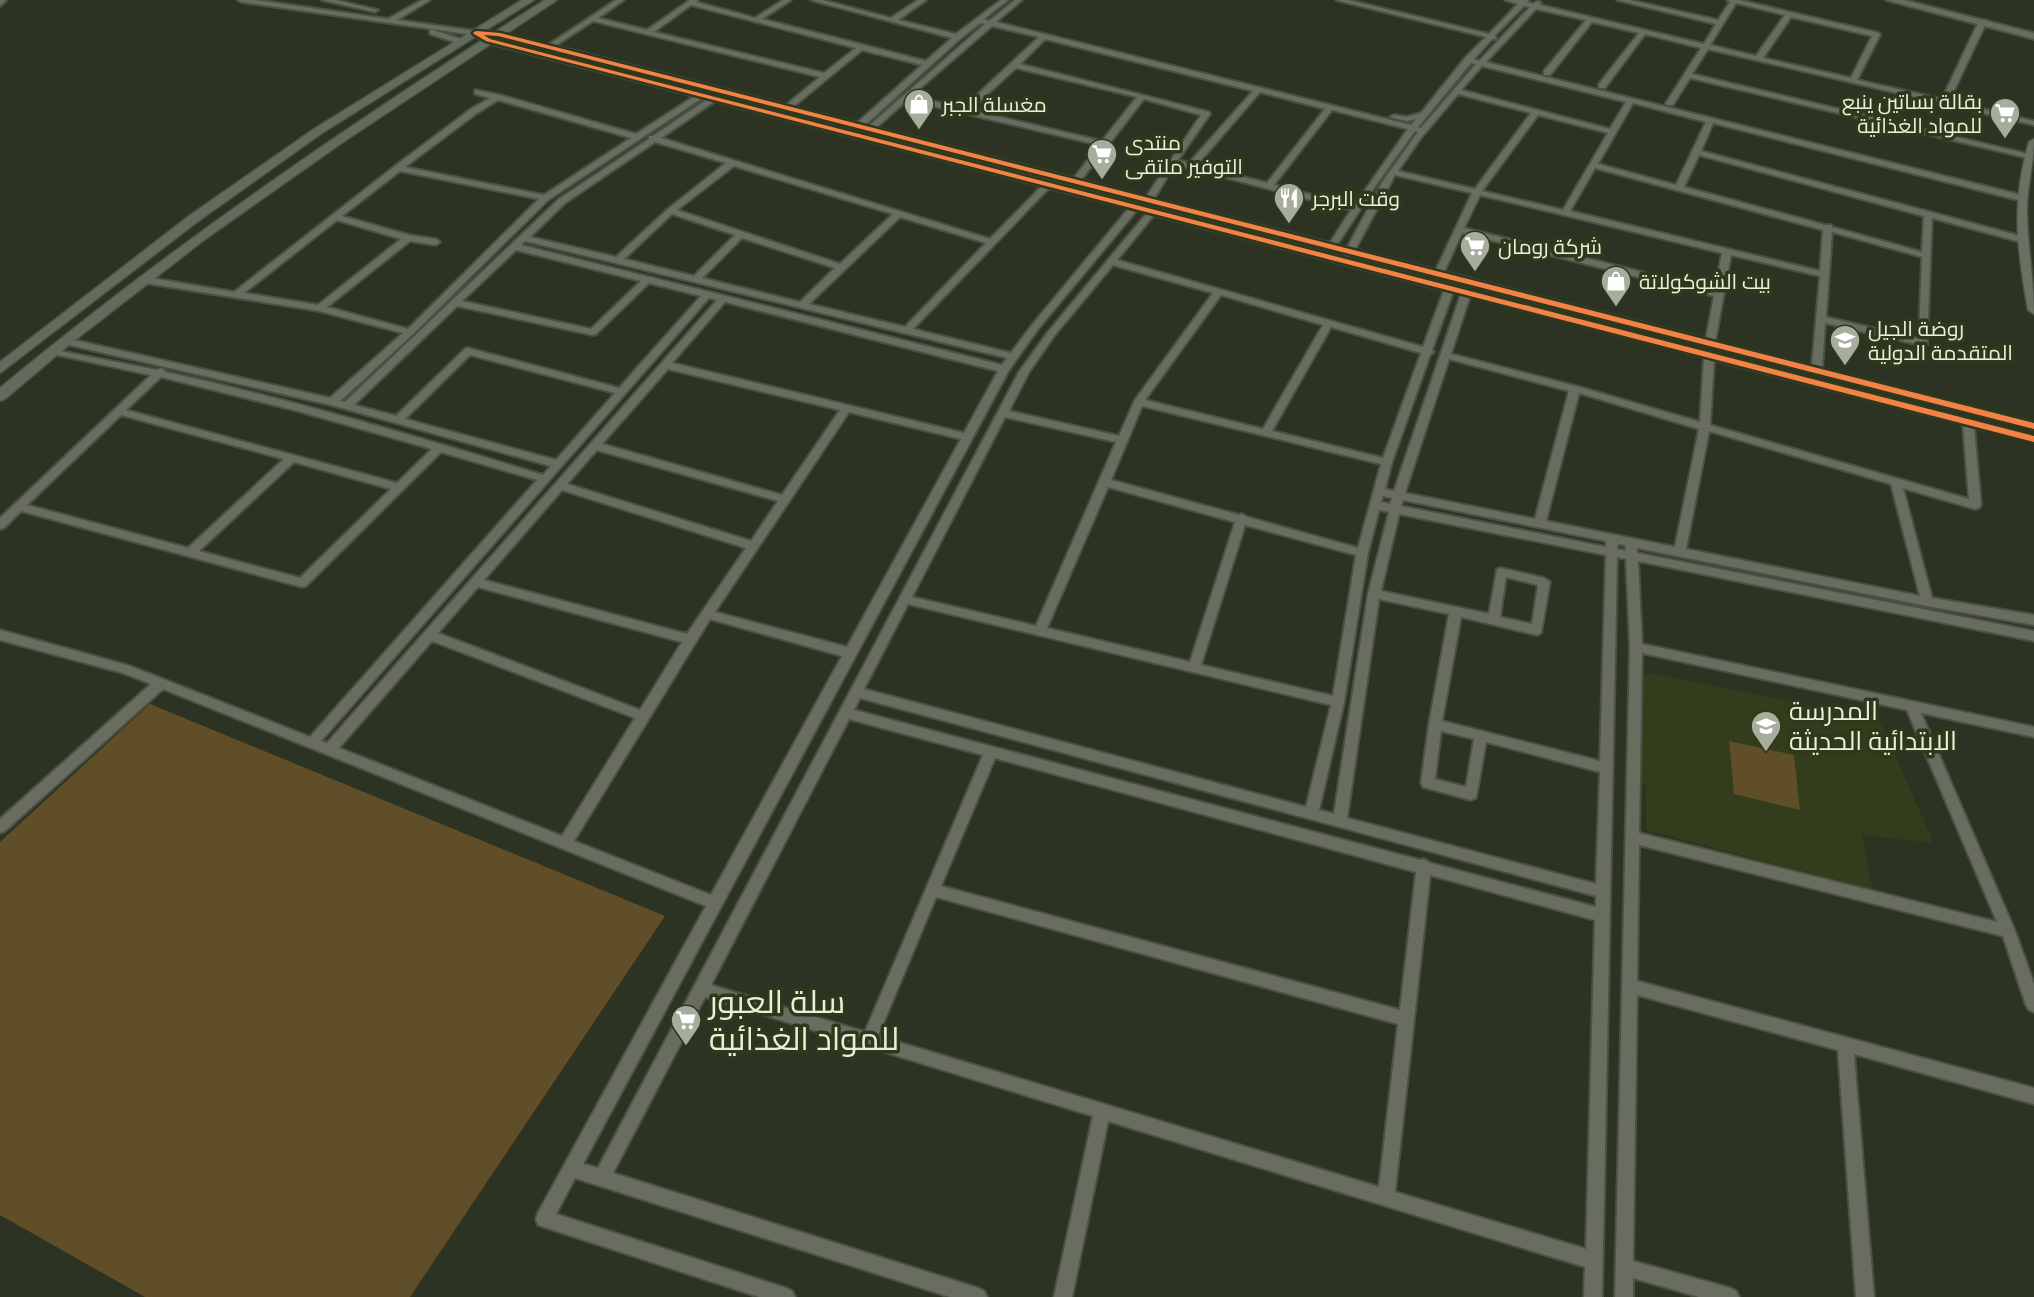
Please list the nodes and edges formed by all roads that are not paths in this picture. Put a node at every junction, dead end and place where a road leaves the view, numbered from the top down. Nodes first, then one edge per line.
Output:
1 (241, 0) edge
2 (282, 0) edge
3 (325, 0) edge
4 (412, 0) edge
5 (427, 0) edge
6 (529, 0) edge
7 (552, 0) edge
8 (621, 0) edge
9 (788, 0) edge
10 (814, 0) edge
11 (857, 0) edge
12 (923, 0) edge
13 (1005, 0) edge
14 (1019, 0) edge
15 (1339, 0) edge
16 (1366, 0) edge
17 (1508, 0) edge
18 (1620, 0) edge
19 (1732, 0) edge
20 (1891, 0) edge
21 (1923, 0) edge
22 (692, 1) edge
23 (1525, 2) edge
24 (1538, 3) edge
25 (845, 8) junction
26 (347, 14) junction
27 (1789, 14) junction
28 (400, 15) junction
29 (390, 16) junction
30 (981, 17) junction
31 (593, 19) junction
32 (756, 20) junction
33 (893, 20) junction
34 (993, 20) junction
35 (1590, 20) junction
36 (1983, 21) junction
37 (1720, 23) junction
38 (458, 27) dead end
39 (1643, 32) junction
40 (476, 33) junction
41 (647, 33) junction
42 (1492, 33) junction
43 (2032, 34) edge
44 (493, 37) junction
45 (957, 37) junction
46 (1043, 37) junction
47 (1507, 37) junction
48 (461, 41) junction
49 (549, 47) junction
50 (860, 47) junction
51 (1706, 47) junction
52 (1471, 57) junction
53 (1758, 59) junction
54 (1485, 61) junction
55 (927, 64) junction
56 (1015, 65) junction
57 (1547, 73) junction
58 (1688, 75) junction
59 (826, 76) junction
60 (1853, 80) junction
61 (1602, 86) junction
62 (1258, 90) junction
63 (478, 92) dead end
64 (1457, 92) junction
65 (701, 96) junction
66 (1142, 96) junction
67 (497, 97) junction
68 (906, 97) junction
69 (713, 99) junction
70 (1631, 100) junction
71 (1945, 101) junction
72 (1670, 103) junction
73 (787, 108) junction
74 (1330, 108) junction
75 (964, 111) junction
76 (1536, 112) junction
77 (1206, 114) junction
78 (1424, 115) junction
79 (1711, 120) junction
80 (1231, 121) junction
81 (2034, 123) edge
82 (858, 127) junction
83 (1413, 128) junction
84 (870, 130) junction
85 (1424, 131) junction
86 (1612, 132) junction
87 (636, 137) junction
88 (652, 138) junction
89 (2034, 142) edge
90 (1104, 144) junction
91 (1696, 152) junction
92 (2029, 157) junction
93 (1172, 161) junction
94 (733, 162) junction
95 (1593, 165) junction
96 (1191, 166) junction
97 (398, 168) junction
98 (1393, 172) junction
99 (1075, 182) junction
100 (1047, 185) junction
101 (1269, 186) junction
102 (1679, 188) junction
103 (1478, 192) junction
104 (2022, 194) junction
105 (545, 198) junction
106 (1150, 207) junction
107 (1134, 208) junction
108 (1356, 209) junction
109 (671, 211) junction
110 (1565, 213) junction
111 (1927, 213) junction
112 (898, 214) junction
113 (336, 217) junction
114 (1828, 227) junction
115 (1460, 230) junction
116 (741, 234) junction
117 (408, 238) junction
118 (525, 238) junction
119 (2021, 239) junction
120 (436, 242) dead end
121 (992, 242) junction
122 (516, 247) junction
123 (1331, 248) junction
124 (1727, 252) junction
125 (1349, 253) junction
126 (1925, 255) junction
127 (618, 260) junction
128 (1111, 261) junction
129 (840, 267) junction
130 (1823, 274) junction
131 (1438, 275) junction
132 (648, 279) junction
133 (696, 279) junction
134 (145, 280) junction
135 (1449, 289) junction
136 (1219, 291) junction
137 (237, 294) junction
138 (708, 294) junction
139 (1466, 294) junction
140 (1719, 294) junction
141 (724, 298) junction
142 (456, 303) junction
143 (803, 304) junction
144 (320, 308) junction
145 (2034, 310) edge
146 (1820, 319) junction
147 (1329, 323) junction
148 (907, 330) junction
149 (410, 332) junction
150 (65, 341) junction
151 (1709, 350) junction
152 (52, 351) junction
153 (1429, 352) junction
154 (1013, 356) junction
155 (1448, 356) junction
156 (666, 365) junction
157 (0, 369) edge
158 (1004, 369) junction
159 (161, 371) junction
160 (1817, 371) junction
161 (1575, 389) junction
162 (621, 392) junction
163 (0, 396) edge
164 (332, 402) junction
165 (1139, 402) junction
166 (348, 406) junction
167 (847, 408) junction
168 (118, 411) junction
169 (1001, 413) junction
170 (399, 419) junction
171 (1968, 422) junction
172 (2034, 426) edge
173 (1705, 427) junction
174 (1266, 433) junction
175 (967, 437) junction
176 (2034, 439) edge
177 (1123, 440) junction
178 (595, 446) junction
179 (440, 447) junction
180 (292, 458) junction
181 (1387, 462) junction
182 (558, 464) junction
183 (545, 479) junction
184 (1105, 482) junction
185 (1896, 482) junction
186 (559, 486) junction
187 (399, 487) junction
188 (1381, 492) junction
189 (1398, 496) junction
190 (785, 499) junction
191 (1375, 505) junction
192 (19, 507) junction
193 (1396, 509) junction
194 (1242, 518) junction
195 (1540, 522) junction
196 (0, 525) edge
197 (1612, 545) junction
198 (753, 546) junction
199 (1632, 549) junction
200 (1680, 552) junction
201 (190, 553) junction
202 (1362, 553) junction
203 (476, 582) junction
204 (1374, 594) junction
205 (904, 599) junction
206 (1927, 602) junction
207 (1456, 611) junction
208 (707, 614) junction
209 (1494, 620) junction
210 (2034, 620) edge
211 (1040, 631) junction
212 (0, 635) edge
213 (430, 635) junction
214 (2034, 636) edge
215 (690, 639) junction
216 (1636, 647) junction
217 (850, 653) junction
218 (1194, 668) junction
219 (161, 683) junction
220 (856, 692) junction
221 (1338, 702) junction
222 (1912, 707) junction
223 (845, 713) junction
224 (643, 716) junction
225 (1435, 724) junction
226 (2034, 732) edge
227 (1481, 736) junction
228 (312, 743) junction
229 (330, 749) junction
230 (991, 751) junction
231 (1607, 768) junction
232 (1311, 814) junction
233 (1340, 822) junction
234 (0, 827) edge
235 (1632, 837) junction
236 (565, 843) junction
237 (1424, 865) junction
238 (933, 890) junction
239 (1603, 891) junction
240 (714, 904) junction
241 (1602, 915) junction
242 (2008, 931) junction
243 (1630, 986) junction
244 (701, 989) junction
245 (2034, 1005) edge
246 (1406, 1019) junction
247 (869, 1040) junction
248 (1845, 1044) junction
249 (2034, 1096) edge
250 (1102, 1111) junction
251 (571, 1168) junction
252 (602, 1178) junction
253 (1387, 1197) junction
254 (1595, 1261) junction
255 (1625, 1267) junction
256 (786, 1297) edge
257 (978, 1297) edge
258 (1063, 1297) edge
259 (1593, 1297) edge
260 (1624, 1297) edge
261 (1730, 1297) edge
262 (1865, 1297) edge

1 - 26 street
2 - 26 street
3 - 29 street
4 - 29 street
5 - 28 street
6 - 40 main road
7 - 44 main road
8 - 31 street
9 - 32 street
10 - 25 street
11 - 25 street
12 - 33 street
13 - 30 street
14 - 34 street
15 - 42 street
16 - 42 street
17 - 23 street
18 - 37 street
19 - 27 street
19 - 37 street
20 - 36 highway
21 - 43 highway
22 - 32 street
22 - 41 street
23 - 24 street
23 - 42 street
24 - 35 street
24 - 47 street
25 - 33 street
26 - 29 street
26 - 48 street
27 - 53 street
27 - 60 street
28 - 29 street
28 - 38 street
29 - 40 street
30 - 34 street
30 - 45 street
31 - 41 street
31 - 49 street
32 - 50 street
33 - 45 street
34 - 46 street
34 - 68 street
34 - 78 street
35 - 39 street
35 - 57 street
36 - 43 highway
36 - 71 street
37 - 51 street
39 - 51 street
39 - 61 street
40 - 44 street
40 - 48 main road
41 - 59 street
42 - 47 street
42 - 52 street
44 - 49 street
44 - 65 street
44 - 134 main road
45 - 55 street
46 - 56 street
46 - 62 street
47 - 54 street
48 - 157 main road
49 - 73 street
50 - 55 street
50 - 59 street
51 - 53 street
51 - 58 street
52 - 54 street
52 - 78 street
53 - 60 street
54 - 57 street
54 - 64 street
54 - 70 street
55 - 82 street
56 - 66 street
56 - 75 street
57 - 61 street
58 - 72 street
58 - 92 street
59 - 73 street
60 - 71 street
61 - 72 street
62 - 74 street
62 - 80 street
63 - 67 street
64 - 76 street
64 - 85 street
65 - 69 street
65 - 87 street
66 - 77 street
66 - 90 street
67 - 87 street
67 - 97 street
68 - 75 street
68 - 84 street
69 - 88 street
69 - 100 street
70 - 79 street
70 - 86 street
71 - 81 street
72 - 104 street
73 - 82 street
74 - 83 street
74 - 101 street
75 - 90 street
76 - 86 street
76 - 103 street
77 - 80 street
77 - 93 street
78 - 83 street
79 - 91 street
79 - 104 street
80 - 96 street
82 - 84 street
83 - 85 street
83 - 108 street
84 - 99 street
85 - 98 street
86 - 95 street
87 - 105 street
88 - 94 street
88 - 118 street
89 - 92 main road
90 - 99 street
91 - 102 street
91 - 111 street
92 - 104 main road
93 - 96 street
93 - 106 street
94 - 109 street
94 - 112 street
95 - 102 street
95 - 110 street
96 - 101 street
97 - 105 street
97 - 113 street
98 - 103 street
98 - 125 street
99 - 106 street
100 - 107 street
100 - 121 street
101 - 108 street
102 - 114 street
103 - 110 street
103 - 115 street
104 - 119 main road
105 - 149 street
106 - 107 street
106 - 123 street
106 - 128 street
106 - 135 street
107 - 154 street
108 - 123 street
109 - 116 street
109 - 127 street
110 - 124 street
111 - 119 street
111 - 126 street
112 - 121 street
112 - 129 street
113 - 117 street
113 - 137 street
114 - 126 street
114 - 130 street
115 - 131 street
115 - 140 street
116 - 129 street
116 - 133 street
117 - 120 street
117 - 144 street
118 - 122 street
118 - 127 street
119 - 145 main road
121 - 148 street
122 - 132 street
122 - 142 street
123 - 125 street
124 - 130 street
124 - 140 street
125 - 131 street
126 - 146 street
127 - 133 street
128 - 136 street
128 - 169 street
129 - 143 street
130 - 146 street
131 - 151 street
132 - 138 street
132 - 142 street
133 - 143 street
134 - 137 street
134 - 150 main road
135 - 139 street
135 - 153 street
136 - 147 street
136 - 165 street
137 - 144 street
138 - 141 street
138 - 162 street
139 - 151 street
139 - 155 street
140 - 151 street
141 - 156 street
141 - 158 street
142 - 166 street
143 - 148 street
144 - 149 street
146 - 160 street
147 - 153 street
147 - 174 street
148 - 154 street
149 - 164 street
150 - 152 main road
150 - 164 street
151 - 160 street
151 - 171 street
151 - 173 street
152 - 159 street
152 - 163 main road
153 - 181 street
154 - 158 street
155 - 161 street
155 - 189 street
156 - 167 street
156 - 178 street
158 - 175 street
159 - 168 street
159 - 179 street
160 - 172 street
161 - 173 street
161 - 195 street
162 - 170 street
162 - 182 street
164 - 166 street
165 - 174 street
165 - 177 street
166 - 170 street
167 - 175 street
167 - 190 street
168 - 180 street
168 - 192 street
169 - 177 street
169 - 205 street
170 - 182 street
171 - 176 street
171 - 185 street
173 - 185 street
173 - 200 street
174 - 181 street
175 - 217 street
177 - 184 street
178 - 186 street
178 - 190 street
179 - 183 street
179 - 187 street
180 - 187 street
180 - 201 street
181 - 188 street
182 - 183 street
183 - 228 street
184 - 194 street
184 - 211 street
185 - 206 street
186 - 198 street
186 - 203 street
187 - 201 street
188 - 189 street
188 - 191 street
189 - 193 street
189 - 195 street
190 - 198 street
191 - 193 street
191 - 202 street
192 - 196 street
192 - 201 street
193 - 197 street
193 - 204 street
194 - 202 street
194 - 218 street
195 - 197 street
197 - 199 street
197 - 231 street
198 - 208 street
199 - 200 street
199 - 214 street
199 - 216 street
200 - 206 street
202 - 221 street
203 - 213 street
203 - 215 street
204 - 207 street
204 - 233 street
205 - 211 street
205 - 220 street
206 - 210 street
207 - 209 street
207 - 225 street
208 - 215 street
208 - 217 street
209 - 209 street
211 - 218 street
212 - 219 street
213 - 224 street
213 - 229 street
215 - 224 street
216 - 222 street
216 - 235 street
217 - 240 street
218 - 221 street
219 - 228 street
219 - 234 street
220 - 223 street
220 - 232 street
221 - 232 street
222 - 226 street
222 - 242 street
223 - 230 street
223 - 244 street
224 - 236 street
225 - 227 street
225 - 227 street
227 - 231 street
228 - 229 street
229 - 236 street
230 - 237 street
230 - 238 street
231 - 239 street
232 - 233 street
233 - 239 street
235 - 242 street
235 - 243 street
236 - 240 street
237 - 241 street
237 - 246 street
238 - 246 street
238 - 247 street
239 - 241 street
240 - 251 street
241 - 254 street
242 - 245 street
243 - 248 street
243 - 255 street
244 - 247 street
244 - 252 street
246 - 253 street
247 - 250 street
248 - 249 street
248 - 262 street
250 - 253 street
250 - 258 street
251 - 252 street
251 - 256 street
252 - 257 street
253 - 254 street
254 - 259 street
255 - 260 street
255 - 261 street

